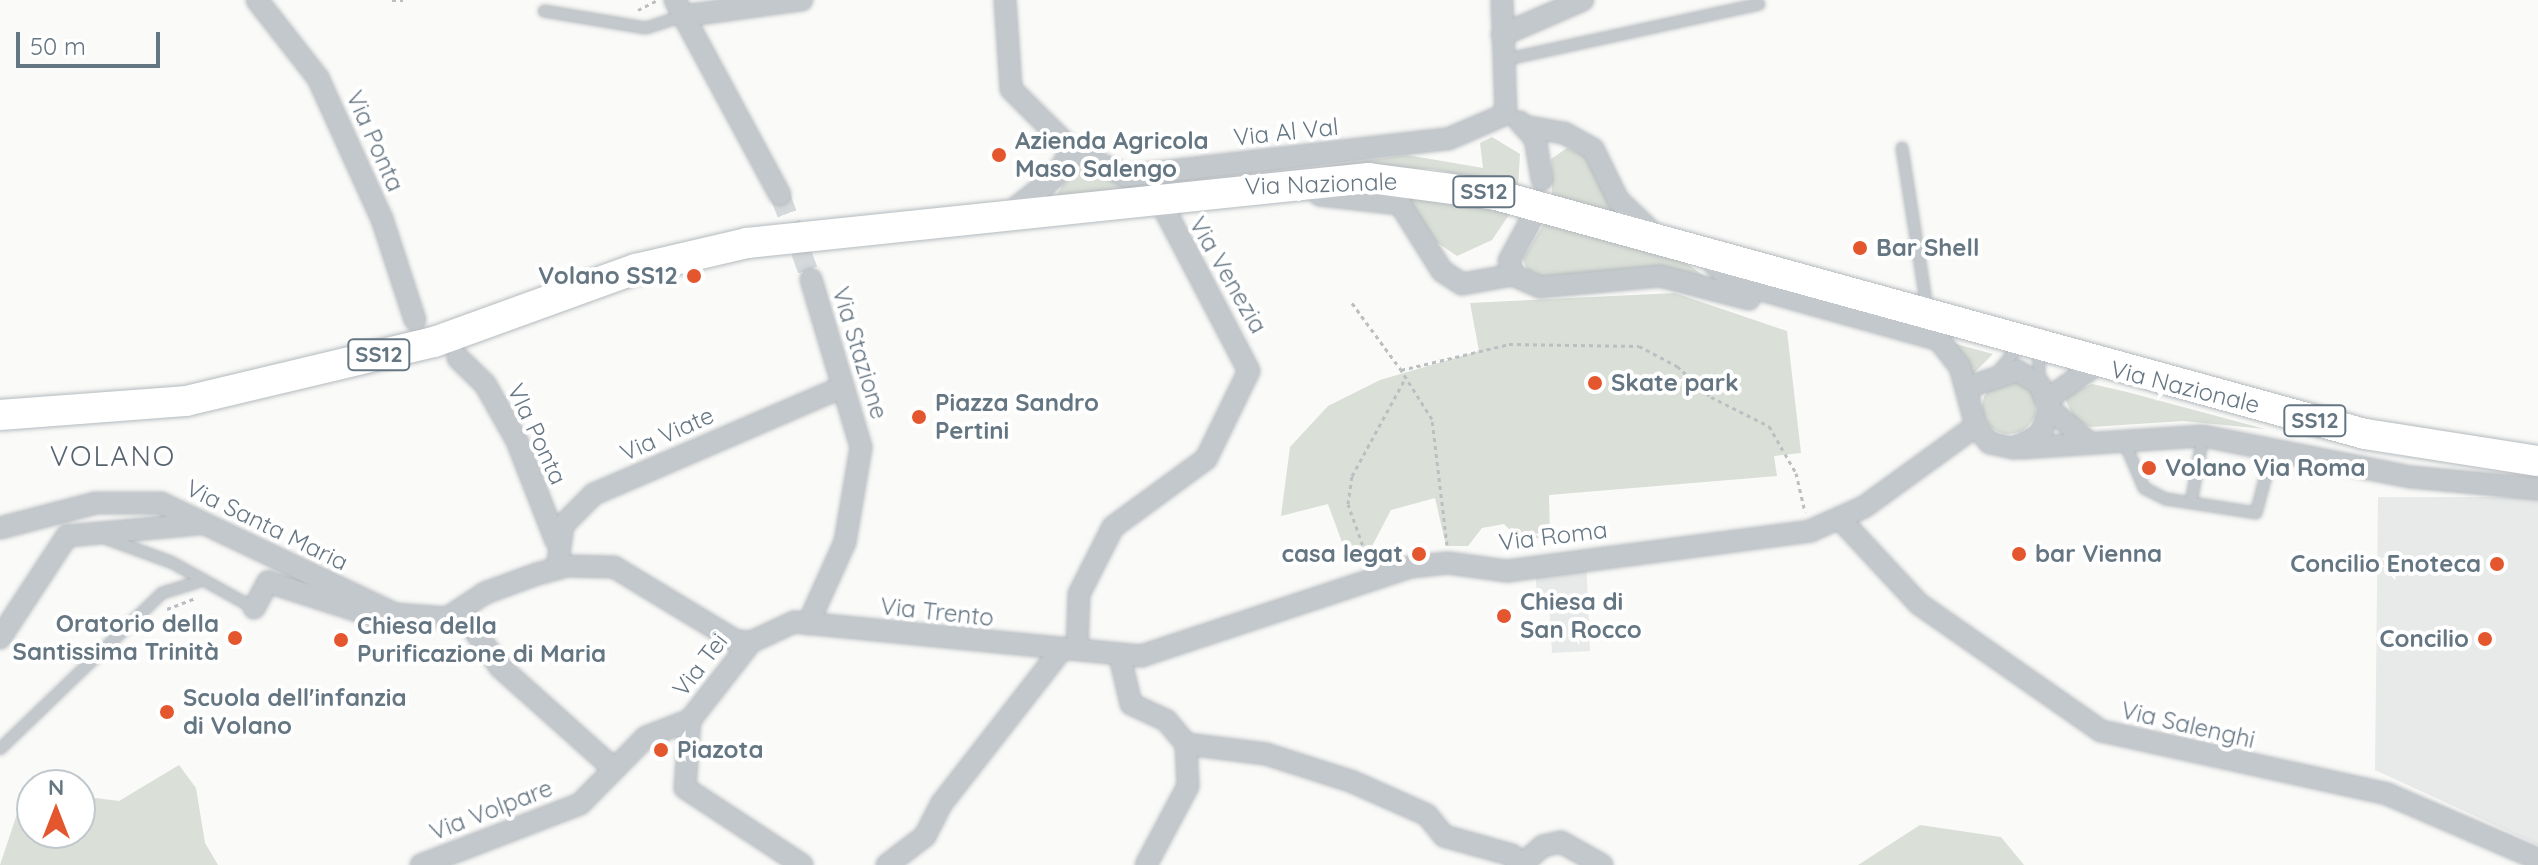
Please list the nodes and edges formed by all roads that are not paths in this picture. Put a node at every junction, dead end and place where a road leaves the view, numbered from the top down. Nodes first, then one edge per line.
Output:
1 (257, 0) edge
2 (802, 0) edge
3 (1005, 0) edge
4 (1502, 0) edge
5 (1583, 0) edge
6 (1759, 4) dead end
7 (679, 8) edge
8 (544, 11) dead end
9 (1502, 35) junction
10 (1503, 60) junction
11 (1506, 114) junction
12 (1529, 127) junction
13 (1902, 148) dead end
14 (1072, 150) junction
15 (1542, 179) dead end
16 (1303, 180) junction
17 (780, 195) tunnel mouth
18 (1157, 195) junction
19 (1007, 214) junction
20 (1529, 224) dead end
21 (1659, 239) junction
22 (1701, 251) junction
23 (1513, 275) junction
24 (811, 279) tunnel mouth
25 (1865, 318) junction
26 (1928, 318) junction
27 (415, 320) dead end
28 (2030, 346) junction
29 (458, 358) dead end
30 (2096, 365) junction
31 (1996, 374) junction
32 (843, 387) junction
33 (1968, 387) junction
34 (2046, 397) junction
35 (0, 415) edge
36 (1976, 426) junction
37 (2203, 436) junction
38 (2124, 439) junction
39 (2086, 440) junction
40 (2014, 448) junction
41 (2273, 449) junction
42 (2538, 461) edge
43 (2538, 489) edge
44 (2191, 503) junction
45 (1840, 519) junction
46 (200, 524) junction
47 (0, 528) edge
48 (88, 531) junction
49 (556, 541) junction
50 (557, 569) junction
51 (197, 582) junction
52 (254, 608) joint
53 (460, 610) junction
54 (808, 624) junction
55 (416, 628) dead end
56 (0, 638) edge
57 (751, 642) junction
58 (1069, 649) junction
59 (1120, 657) junction
60 (690, 720) junction
61 (1186, 744) junction
62 (0, 749) edge
63 (614, 769) junction
64 (2538, 859) edge
65 (421, 865) edge
66 (802, 865) edge
67 (887, 865) edge
68 (1146, 865) edge
69 (1519, 865) edge
70 (1602, 865) edge

1 - 27 street, Via Ponta
2 - 7 street
3 - 14 street, Via Al Val
4 - 9 street
5 - 9 street
6 - 10 lane
7 - 8 lane
7 - 17 street
9 - 10 street
10 - 11 street
11 - 12 street
11 - 14 street, Via Al Val
12 - 15 street
12 - 21 street
13 - 26 lane
14 - 19 street
16 - 18 main road, Via Nazionale / SS12
16 - 21 main road, Via Nazionale / SS12
16 - 23 street
18 - 19 main road, Via Nazionale / SS12
18 - 58 street, Via Venezia
19 - 35 main road, Via Nazionale / SS12
20 - 23 street
21 - 22 main road, Via Nazionale / SS12
22 - 25 street
22 - 26 main road, Via Nazionale / SS12
23 - 25 street
24 - 32 street, Via Stazione
25 - 33 street
26 - 28 main road, Via Nazionale / SS12
28 - 30 main road, Via Nazionale / SS12
28 - 31 lane
28 - 34 lane
29 - 49 street, VIa Ponta
30 - 34 street
30 - 42 main road, Via Nazionale / SS12
31 - 33 street
31 - 34 street
32 - 49 street, Via Viate
32 - 54 street, Via Stazione
33 - 36 street
34 - 39 street
34 - 40 street
36 - 40 street
36 - 45 street, Via Roma
37 - 38 street
37 - 41 street
37 - 44 lane
38 - 39 street
38 - 44 lane
39 - 40 street
41 - 43 street
41 - 44 lane
45 - 59 street, Via Roma
45 - 64 street, Via Salenghi
46 - 47 street, Via Santa Maria
46 - 48 street
46 - 53 street, Via Santa Maria
48 - 51 lane
48 - 56 street
49 - 50 street
50 - 53 street, Via Santa Maria
50 - 57 street
51 - 52 lane
51 - 62 lane
52 - 55 street
53 - 63 street
54 - 57 street, Via Trento
54 - 58 street, Via Trento
57 - 60 street, Via Tei
58 - 59 street, Via Trento
58 - 67 street
59 - 61 street
60 - 63 street, Via Tei
60 - 66 street, Via Tei
61 - 68 street
61 - 69 street
63 - 65 street, Via Volpare
69 - 70 street

